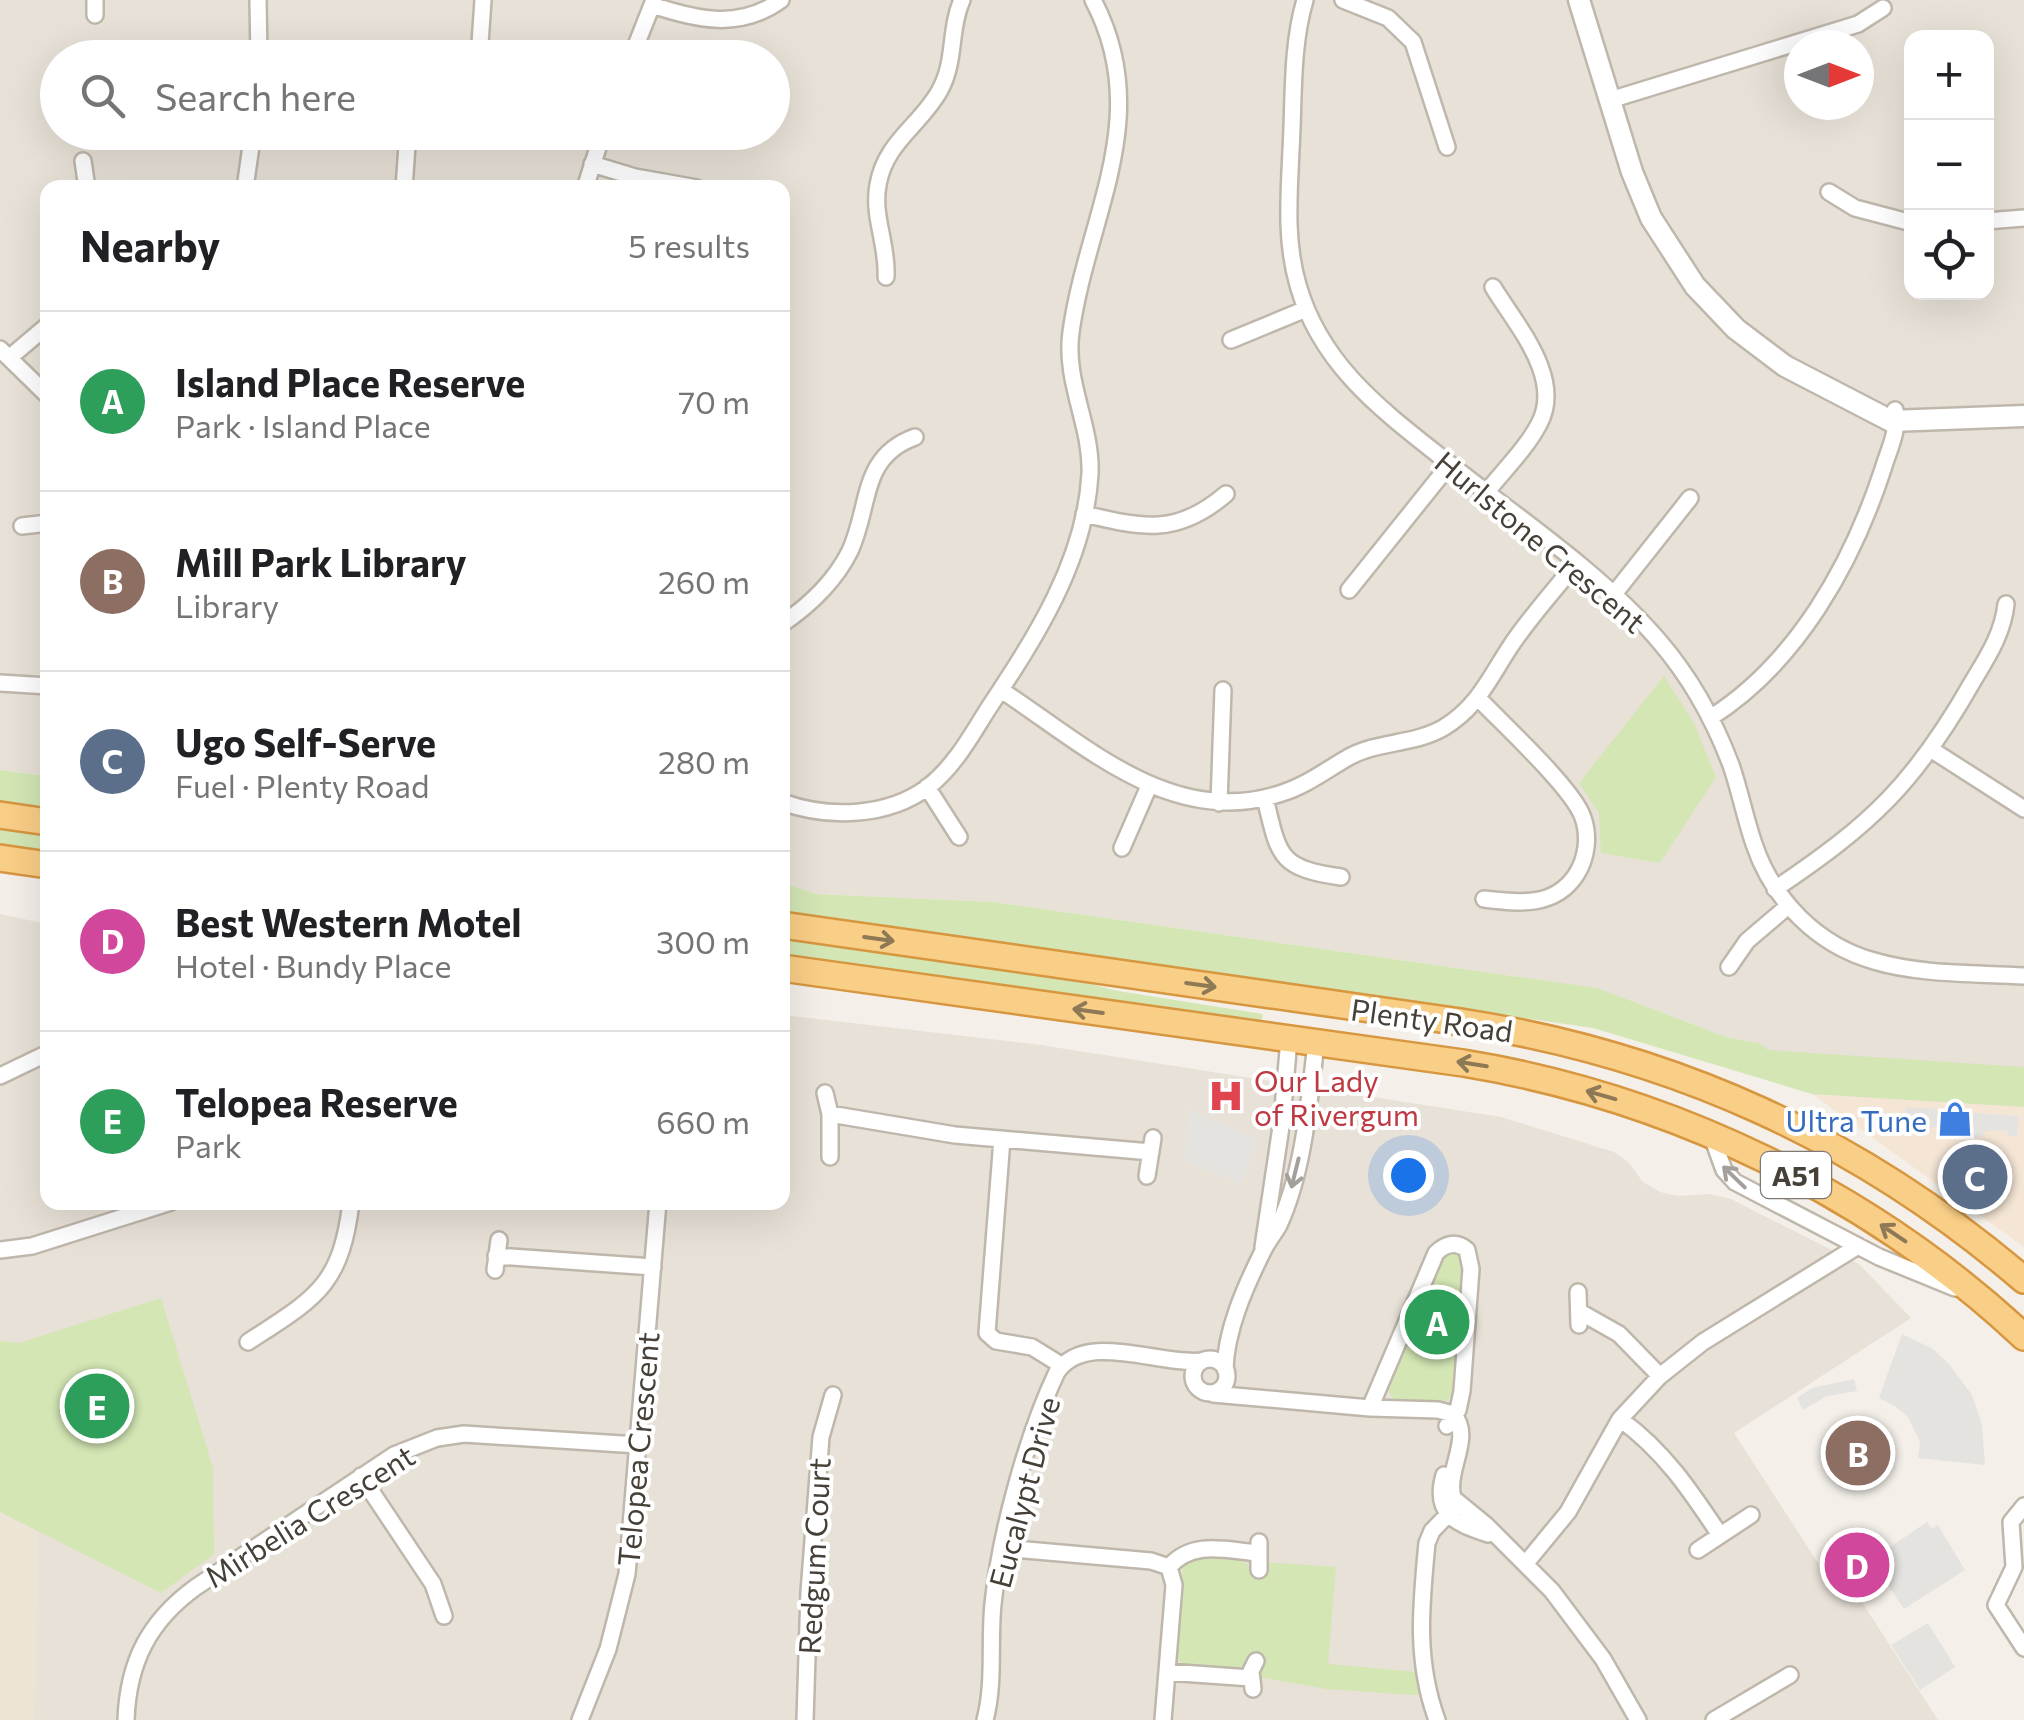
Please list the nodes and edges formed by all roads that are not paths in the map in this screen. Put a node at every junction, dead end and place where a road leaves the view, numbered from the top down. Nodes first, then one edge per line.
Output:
1 (258, 0) edge
2 (484, 0) edge
3 (781, 0) edge
4 (962, 0) edge
5 (1094, 0) edge
6 (1305, 0) edge
7 (1343, 0) edge
8 (1579, 0) edge
9 (653, 2) edge
10 (1883, 8) dead end
11 (259, 40) edge
12 (481, 40) edge
13 (638, 40) edge
14 (1610, 100) junction
15 (1447, 148) dead end
16 (250, 150) edge
17 (407, 150) edge
18 (597, 150) edge
19 (84, 161) dead end
20 (592, 164) junction
21 (86, 180) edge
22 (246, 180) edge
23 (405, 180) edge
24 (587, 180) edge
25 (652, 180) edge
26 (1829, 192) dead end
27 (2024, 218) edge
28 (1994, 220) edge
29 (1904, 221) edge
30 (886, 277) dead end
31 (1493, 287) dead end
32 (1306, 309) junction
33 (40, 329) edge
34 (1231, 340) dead end
35 (4, 354) edge
36 (40, 388) edge
37 (2024, 416) edge
38 (1894, 418) junction
39 (915, 437) dead end
40 (1450, 464) junction
41 (1226, 494) dead end
42 (1485, 494) junction
43 (1690, 498) dead end
44 (1084, 514) junction
45 (40, 524) edge
46 (22, 526) dead end
47 (1576, 564) junction
48 (1349, 590) dead end
49 (1614, 594) junction
50 (2006, 604) dead end
51 (790, 617) edge
52 (0, 683) edge
53 (40, 686) edge
54 (1001, 690) junction
55 (1222, 690) dead end
56 (1479, 698) junction
57 (1710, 718) junction
58 (1932, 750) junction
59 (1149, 786) junction
60 (927, 788) junction
61 (1265, 798) junction
62 (1219, 802) junction
63 (790, 804) edge
64 (2024, 810) edge
65 (0, 815) edge
66 (40, 821) edge
67 (959, 837) dead end
68 (1122, 848) dead end
69 (0, 858) edge
70 (40, 864) edge
71 (1341, 877) dead end
72 (1775, 890) junction
73 (1484, 898) dead end
74 (1788, 906) junction
75 (790, 926) edge
76 (1729, 967) dead end
77 (790, 969) edge
78 (2024, 976) edge
79 (1307, 1001) junction
80 (1289, 1039) junction
81 (1316, 1042) junction
82 (40, 1056) edge
83 (1, 1073) edge
84 (825, 1093) dead end
85 (830, 1114) junction
86 (1711, 1134) junction
87 (1002, 1139) junction
88 (830, 1157) dead end
89 (1148, 1176) dead end
90 (145, 1210) edge
91 (350, 1210) edge
92 (657, 1210) edge
93 (1824, 1229) junction
94 (1858, 1246) junction
95 (0, 1250) edge
96 (1262, 1251) junction
97 (497, 1256) dead end
98 (653, 1268) junction
99 (1817, 1269) junction
100 (2024, 1280) edge
101 (1578, 1292) dead end
102 (1977, 1296) junction
103 (1232, 1327) junction
104 (2024, 1337) edge
105 (248, 1342) dead end
106 (1156, 1358) junction
107 (1205, 1360) junction
108 (1062, 1365) junction
109 (1226, 1372) junction
110 (1660, 1376) junction
111 (1193, 1382) junction
112 (833, 1394) dead end
113 (1213, 1394) junction
114 (1258, 1398) junction
115 (1370, 1408) junction
116 (1620, 1419) junction
117 (1451, 1421) junction
118 (638, 1445) junction
119 (361, 1476) junction
120 (2024, 1506) edge
121 (1453, 1509) junction
122 (1750, 1515) dead end
123 (1720, 1536) junction
124 (1003, 1548) junction
125 (1698, 1550) dead end
126 (1258, 1555) dead end
127 (1526, 1563) junction
128 (1169, 1567) junction
129 (444, 1616) dead end
130 (2024, 1648) edge
131 (1256, 1662) dead end
132 (1167, 1672) junction
133 (1790, 1675) dead end
134 (592, 1690) junction
135 (126, 1720) edge
136 (570, 1720) edge
137 (580, 1720) edge
138 (805, 1720) edge
139 (986, 1720) edge
140 (1163, 1720) edge
141 (1436, 1720) edge
142 (1638, 1720) edge
143 (1714, 1720) edge

1 - 11 street
2 - 12 street
3 - 9 street
4 - 30 street
5 - 44 street
6 - 32 street, Hurlstone Crescent
7 - 15 street
8 - 14 street
9 - 13 street
10 - 14 street
14 - 38 street
16 - 22 street
17 - 23 street
18 - 20 street
19 - 21 street
20 - 24 street
20 - 25 street
26 - 29 street
27 - 28 street
31 - 42 street
32 - 34 street
32 - 40 street, Hurlstone Crescent
33 - 35 street
35 - 36 street
37 - 38 street
38 - 57 street
39 - 51 street
40 - 42 street, Hurlstone Crescent
40 - 48 street
41 - 44 street
42 - 47 street, Hurlstone Crescent
43 - 49 street
44 - 54 street
45 - 46 street
47 - 49 street, Hurlstone Crescent
47 - 56 street
49 - 57 street, Hurlstone Crescent
50 - 58 street
52 - 53 street
54 - 59 street
54 - 60 street
55 - 62 street
56 - 61 street
56 - 73 street
57 - 72 street, Hurlstone Crescent
58 - 64 street
58 - 72 street
59 - 62 street
59 - 68 street
60 - 63 street
60 - 67 street
61 - 62 street
61 - 71 street
65 - 66 highway
69 - 70 highway
72 - 74 street, Hurlstone Crescent
74 - 76 street
74 - 78 street, Hurlstone Crescent
75 -> 79 highway, Plenty Road / A51
80 -> 77 highway, Plenty Road / A51
79 - 80 highway
79 - 81 highway
79 - 100 highway, Plenty Road / A51
80 - 81 highway, Plenty Road / A51
80 - 96 street
86 -> 81 highway, Plenty Road / A51
81 -> 96 street
82 - 83 street
84 - 85 street
85 - 87 street
85 - 88 street
93 -> 86 street, Plenty Road
102 -> 86 highway, Plenty Road / A51
87 - 89 street
87 - 108 street
90 - 95 street
91 - 105 street
92 - 98 street, Telopea Crescent
93 - 94 street, Plenty Road
93 - 99 street
94 - 99 street
94 - 102 street, Plenty Road
96 - 103 street
97 - 98 street
98 - 118 street, Telopea Crescent
99 - 110 street
101 - 110 street
102 - 104 highway, Plenty Road / A51
103 - 107 street
103 - 109 street
106 - 107 street, Eucalypt Drive
106 - 108 street, Eucalypt Drive
106 - 111 street, Eucalypt Drive
107 - 109 street
107 - 111 street
108 - 124 street, Eucalypt Drive
109 - 113 street
109 - 114 street
110 - 116 street
111 - 113 street
112 - 138 street, Redgum Court
113 - 114 street
114 - 115 street
115 - 117 street
115 - 117 street
116 - 123 street
116 - 127 street
117 - 121 street
118 - 119 street, Mirbelia Crescent
118 - 134 street, Telopea Crescent
119 - 129 street
119 - 135 street, Mirbelia Crescent
120 - 130 street
121 - 127 street
121 - 141 street
122 - 123 street
123 - 125 street
124 - 128 street
124 - 139 street, Eucalypt Drive
126 - 128 street
127 - 142 street
128 - 132 street
131 - 132 street
132 - 140 street
133 - 143 street
134 - 136 street, Telopea Crescent
134 - 137 street, Telopea Crescent

